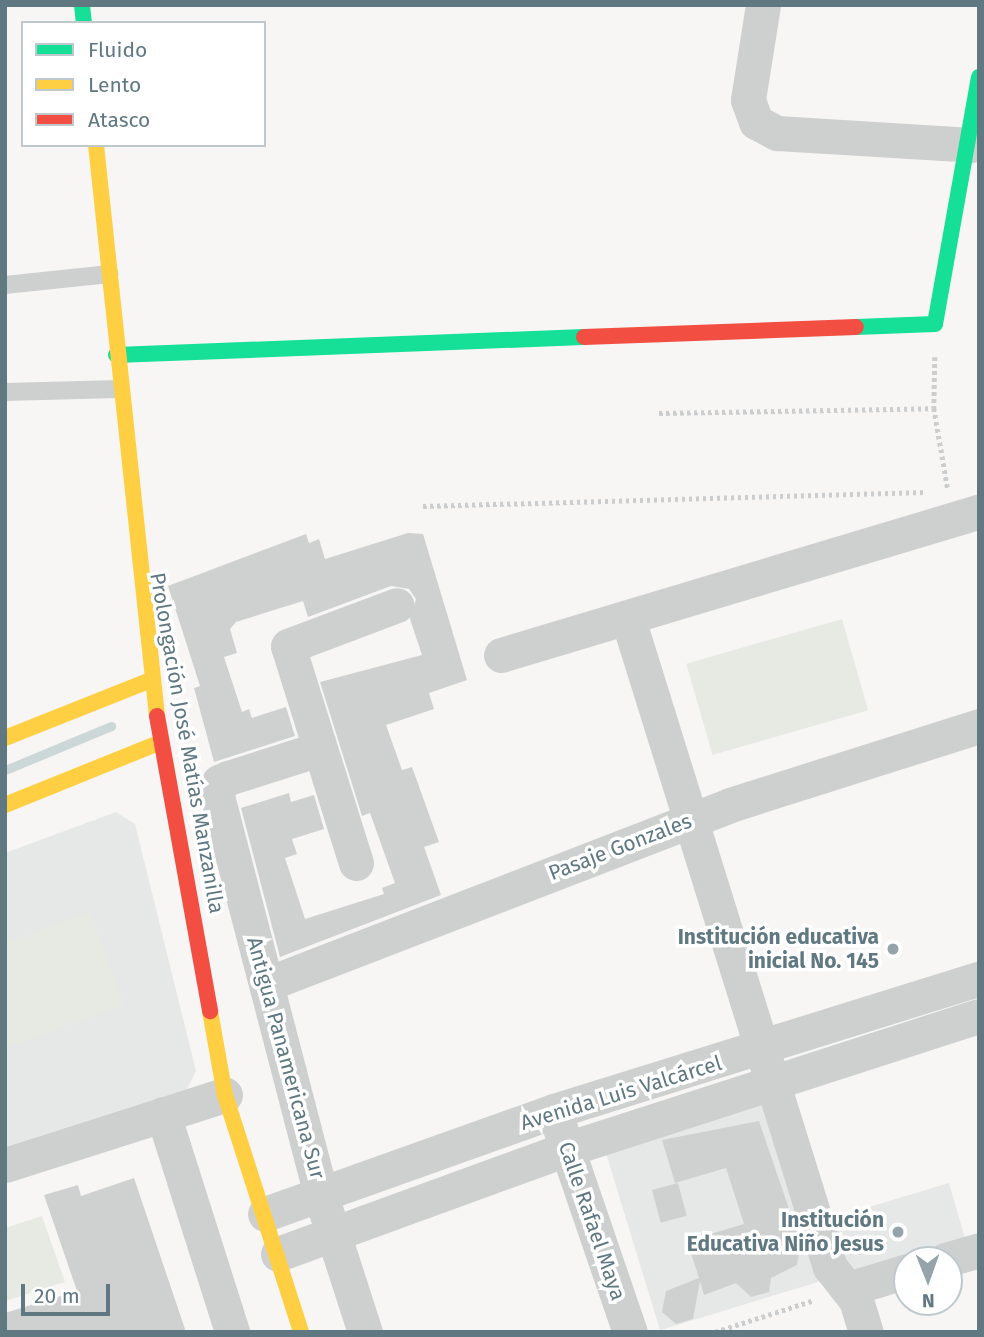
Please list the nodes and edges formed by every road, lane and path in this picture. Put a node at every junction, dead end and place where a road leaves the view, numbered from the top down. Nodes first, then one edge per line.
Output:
1 (763, 5) edge
2 (979, 77) edge
3 (972, 145) junction
4 (96, 147) edge
5 (109, 274) junction
6 (5, 285) edge
7 (935, 324) junction
8 (116, 355) junction
9 (119, 389) junction
10 (5, 392) edge
11 (934, 408) junction
12 (659, 413) dead end
13 (423, 506) dead end
14 (960, 508) edge
15 (397, 605) dead end
16 (628, 620) junction
17 (501, 655) dead end
18 (150, 680) junction
19 (979, 726) edge
20 (5, 738) edge
21 (161, 742) junction
22 (319, 749) junction
23 (5, 805) edge
24 (693, 819) junction
25 (356, 863) dead end
26 (979, 979) edge
27 (267, 984) junction
28 (979, 1016) edge
29 (762, 1049) junction
30 (773, 1084) junction
31 (225, 1095) junction
32 (554, 1111) junction
33 (163, 1114) junction
34 (567, 1149) junction
35 (5, 1165) edge
36 (321, 1196) junction
37 (265, 1214) junction
38 (334, 1236) junction
39 (278, 1254) junction
40 (893, 1275) edge
41 (848, 1289) junction
42 (232, 1332) edge
43 (301, 1332) edge
44 (365, 1332) edge
45 (630, 1332) edge
46 (715, 1332) edge
47 (866, 1332) edge

1 - 3 street
2 - 3 street
3 - 7 street
4 - 5 street, Prolongación José Matías Manzanilla
5 - 6 lane
5 - 8 street, Prolongación José Matías Manzanilla
7 - 8 street
7 - 11 path
8 - 9 street, Prolongación José Matías Manzanilla
9 - 10 lane
9 - 18 street, Prolongación José Matías Manzanilla
11 - 12 path
11 - 14 path
13 - 14 path
14 - 16 street
15 - 22 street
16 - 17 street
16 - 24 street
18 - 20 street
18 - 21 street, Prolongación José Matías Manzanilla
19 - 24 street, Pasaje Gonzales
21 - 23 street
21 - 31 street, Prolongación José Matías Manzanilla
22 - 25 street
22 - 27 street, Antigua Panamericana Sur
24 - 27 street, Pasaje Gonzales
24 - 29 street
26 - 29 street, Avenida Luis Valcárcel
27 - 36 street, Antigua Panamericana Sur
28 - 30 street, Avenida Luis Valcárcel
29 - 30 street
29 - 32 street, Avenida Luis Valcárcel
30 - 34 street, Avenida Luis Valcárcel
30 - 41 street
31 - 33 street
31 - 37 street, Prolongación José Matías Manzanilla
32 - 34 street, Calle Rafael Maya
32 - 36 street, Avenida Luis Valcárcel
33 - 35 street
33 - 42 street
34 - 38 street, Avenida Luis Valcárcel
34 - 45 street, Calle Rafael Maya
36 - 37 street, Avenida Luis Valcárcel
36 - 38 street, Antigua Panamericana Sur
37 - 39 street, Prolongación José Matías Manzanilla
38 - 39 street, Avenida Luis Valcárcel
38 - 44 street, Antigua Panamericana Sur
39 - 43 street, Prolongación José Matías Manzanilla
40 - 41 street
41 - 46 path
41 - 47 street

